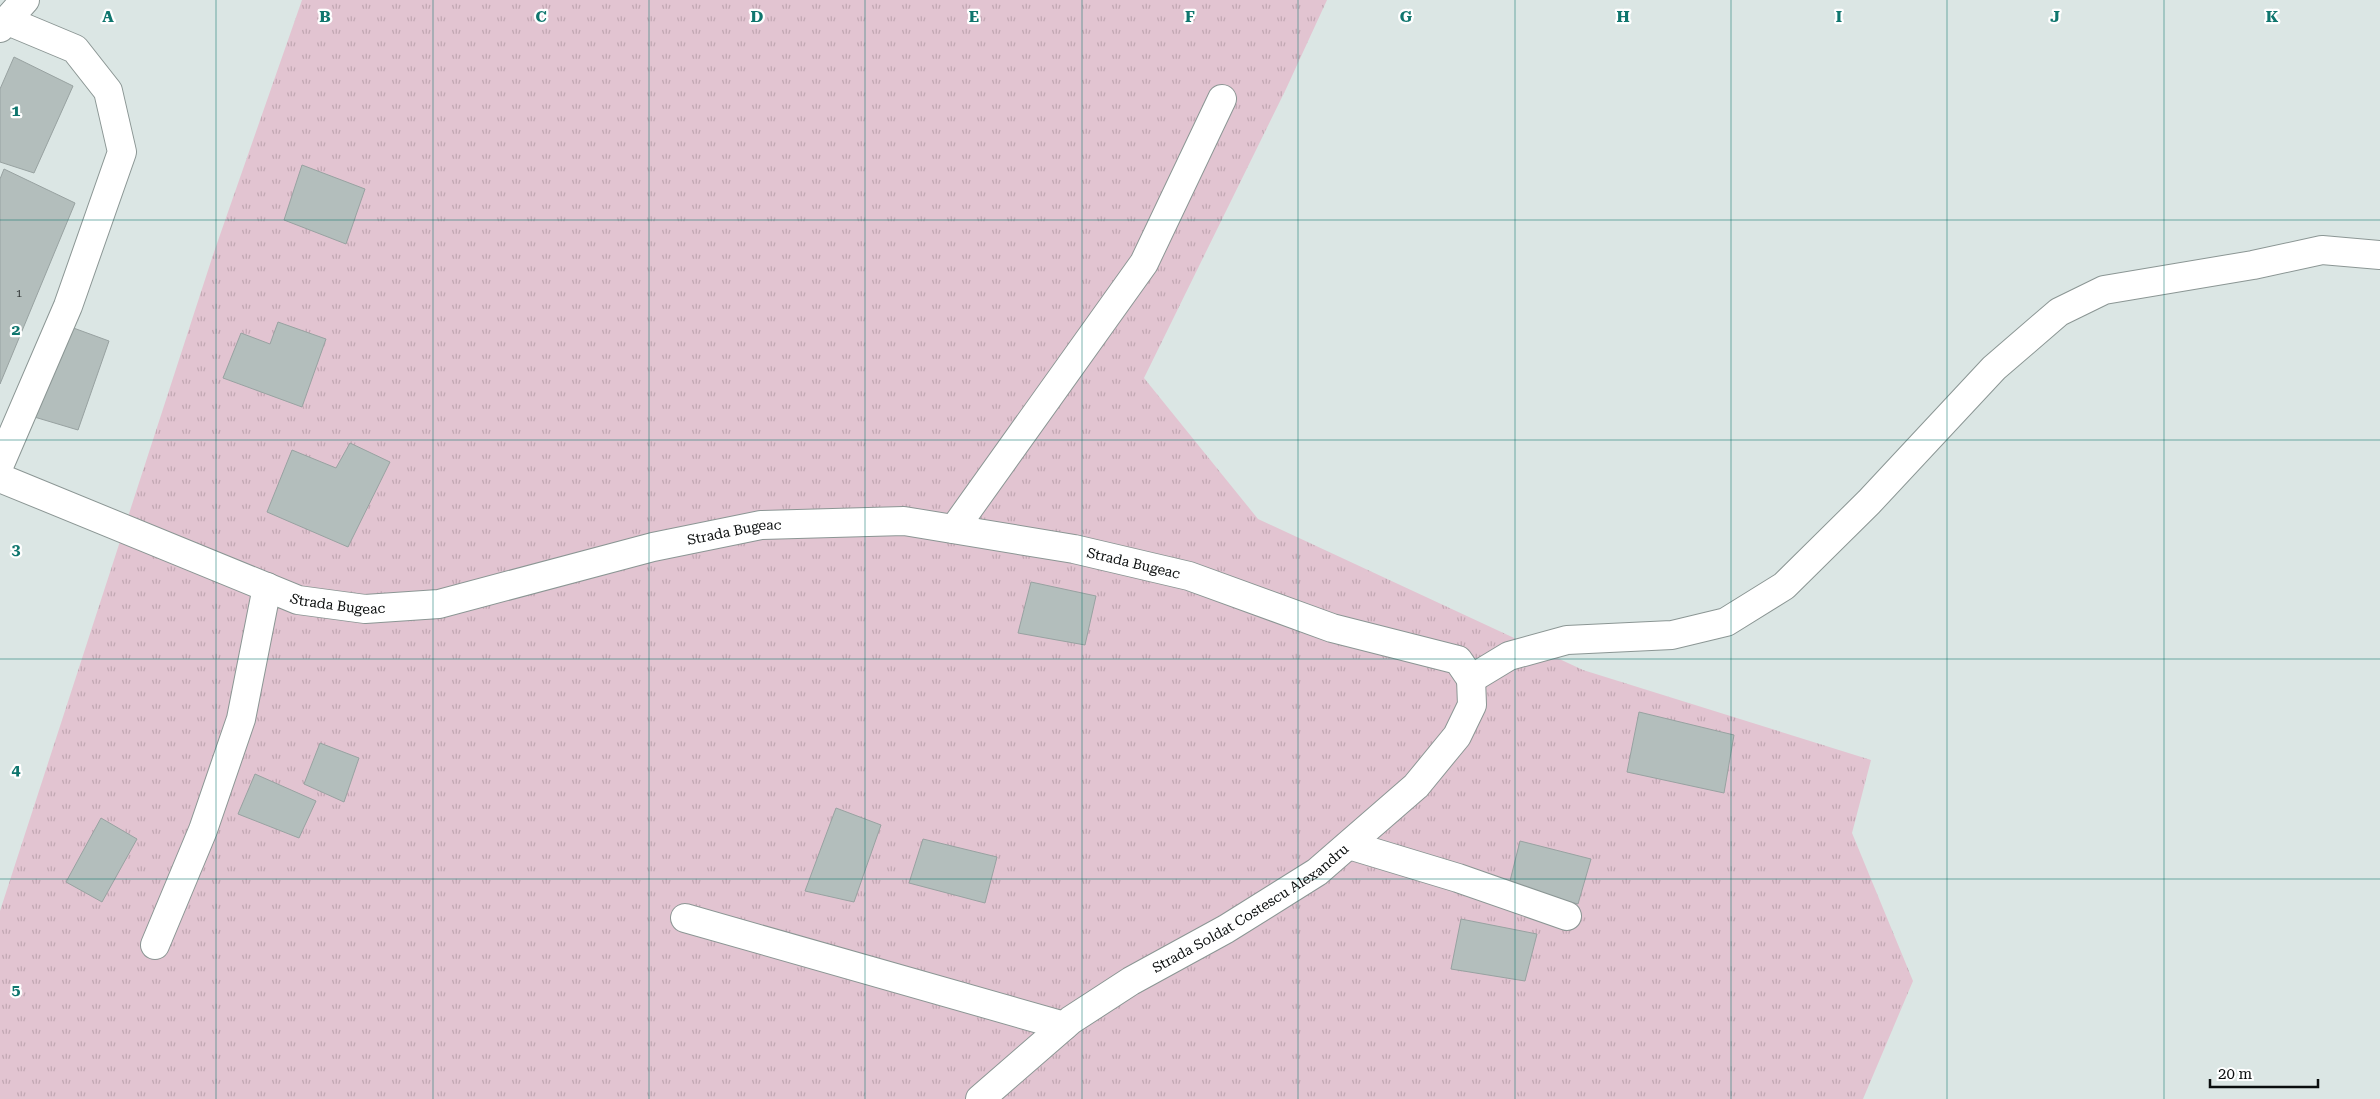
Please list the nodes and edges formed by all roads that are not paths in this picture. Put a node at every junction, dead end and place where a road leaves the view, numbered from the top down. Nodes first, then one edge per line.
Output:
1 (25, 0) edge
2 (4, 25) edge
3 (1222, 99) dead end
4 (2380, 255) edge
5 (0, 464) edge
6 (0, 478) edge
7 (954, 529) junction
8 (267, 588) junction
9 (1471, 679) junction
10 (1349, 845) junction
11 (1567, 916) dead end
12 (685, 918) dead end
13 (154, 945) dead end
14 (1064, 1026) junction
15 (980, 1099) edge

1 - 2 street
2 - 5 street
3 - 7 street
4 - 9 street
6 - 8 street, Strada Bugeac
7 - 8 street, Strada Bugeac
7 - 9 street, Strada Bugeac
8 - 13 street
9 - 10 street, Strada Soldat Costescu Alexandru
10 - 11 street
10 - 14 street, Strada Soldat Costescu Alexandru
12 - 14 street
14 - 15 street, Strada Soldat Costescu Alexandru

